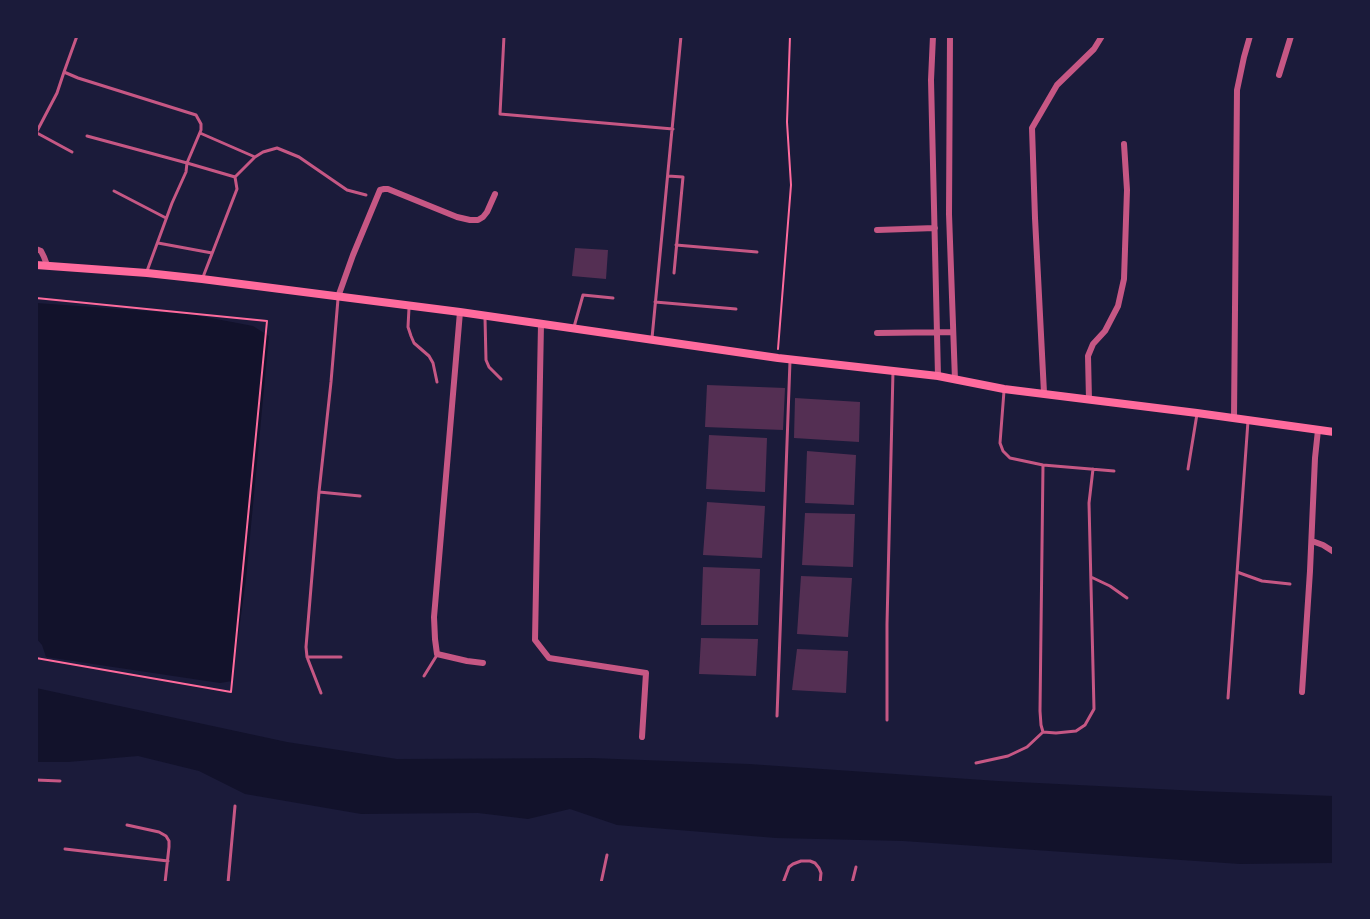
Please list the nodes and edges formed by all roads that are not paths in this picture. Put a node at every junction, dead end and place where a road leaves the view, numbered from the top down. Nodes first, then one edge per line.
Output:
1 (77, 36) edge
2 (504, 36) edge
3 (681, 36) edge
4 (933, 36) edge
5 (950, 36) edge
6 (1102, 36) edge
7 (1250, 36) edge
8 (1291, 36) edge
9 (64, 72) junction
10 (1279, 75) dead end
11 (672, 129) junction
12 (36, 133) edge
13 (200, 133) junction
14 (87, 136) dead end
15 (1124, 144) dead end
16 (72, 152) dead end
17 (255, 157) junction
18 (187, 163) junction
19 (668, 176) junction
20 (235, 177) junction
21 (114, 191) dead end
22 (495, 194) dead end
23 (366, 195) dead end
24 (167, 218) junction
25 (935, 228) junction
26 (877, 230) dead end
27 (158, 243) junction
28 (676, 245) junction
29 (36, 249) edge
30 (757, 252) dead end
31 (212, 253) junction
32 (36, 265) edge
33 (46, 265) junction
34 (147, 273) junction
35 (674, 273) dead end
36 (202, 279) junction
37 (338, 297) junction
38 (613, 298) dead end
39 (655, 302) junction
40 (409, 306) junction
41 (736, 309) dead end
42 (460, 312) junction
43 (485, 316) junction
44 (541, 324) junction
45 (574, 328) junction
46 (937, 332) junction
47 (953, 332) junction
48 (877, 333) dead end
49 (652, 340) junction
50 (790, 359) junction
51 (893, 371) junction
52 (938, 376) junction
53 (501, 379) dead end
54 (955, 380) junction
55 (437, 382) dead end
56 (1004, 389) junction
57 (1044, 393) junction
58 (1089, 400) junction
59 (1197, 413) junction
60 (1234, 418) junction
61 (1248, 420) junction
62 (1318, 430) junction
63 (1334, 432) edge
64 (1043, 465) junction
65 (1093, 469) junction
66 (1188, 469) dead end
67 (1114, 471) dead end
68 (319, 492) junction
69 (360, 496) dead end
70 (1312, 540) junction
71 (1334, 552) edge
72 (1237, 572) junction
73 (1091, 577) junction
74 (1290, 584) dead end
75 (1127, 598) dead end
76 (438, 654) junction
77 (307, 657) junction
78 (341, 657) dead end
79 (483, 663) dead end
80 (424, 676) dead end
81 (1302, 692) dead end
82 (321, 693) dead end
83 (1228, 698) dead end
84 (777, 716) dead end
85 (887, 720) dead end
86 (1043, 732) junction
87 (642, 737) dead end
88 (976, 763) dead end
89 (36, 780) edge
90 (60, 781) dead end
91 (235, 806) dead end
92 (127, 825) dead end
93 (65, 849) dead end
94 (607, 855) dead end
95 (168, 861) junction
96 (856, 867) dead end
97 (165, 883) edge
98 (228, 883) edge
99 (601, 883) edge
100 (783, 883) edge
101 (820, 883) edge
102 (852, 883) edge

1 - 9 lane
2 - 11 lane
3 - 11 lane
4 - 25 street
5 - 47 street
6 - 57 street
7 - 60 street
8 - 10 street
9 - 12 lane
9 - 13 lane
11 - 19 lane
12 - 16 lane
13 - 17 lane
13 - 18 lane
14 - 18 lane
15 - 58 street
17 - 20 lane
17 - 23 lane
18 - 20 lane
18 - 24 lane
19 - 28 lane
19 - 39 lane
20 - 31 lane
21 - 24 lane
22 - 37 street
24 - 27 lane
25 - 26 street
25 - 46 street
27 - 31 lane
27 - 34 lane
28 - 30 lane
28 - 35 lane
29 - 33 street
31 - 36 lane
32 - 33 main road
33 - 34 main road
34 - 36 main road
36 - 37 main road
37 - 40 main road
37 - 68 lane
38 - 45 lane
39 - 41 lane
39 - 49 lane
40 - 42 main road
40 - 55 lane
42 - 43 main road
42 - 76 street
43 - 44 main road
43 - 53 lane
44 - 45 main road
44 - 87 street
45 - 49 main road
46 - 47 street
46 - 48 street
46 - 52 street
47 - 54 street
49 - 50 main road
50 - 51 main road
50 - 84 lane
51 - 52 main road
51 - 85 lane
52 - 54 main road
54 - 56 main road
56 - 57 main road
56 - 64 lane
57 - 58 main road
58 - 59 main road
59 - 60 main road
59 - 66 lane
60 - 61 main road
61 - 62 main road
61 - 72 lane
62 - 63 main road
62 - 70 street
64 - 65 lane
64 - 86 lane
65 - 67 lane
65 - 73 lane
68 - 69 lane
68 - 77 lane
70 - 71 street
70 - 81 street
72 - 74 lane
72 - 83 lane
73 - 75 lane
73 - 86 lane
76 - 79 street
76 - 80 lane
77 - 78 lane
77 - 82 lane
86 - 88 lane
89 - 90 lane
91 - 98 lane
92 - 95 lane
93 - 95 lane
94 - 99 lane
95 - 97 lane
96 - 102 lane
100 - 101 lane

